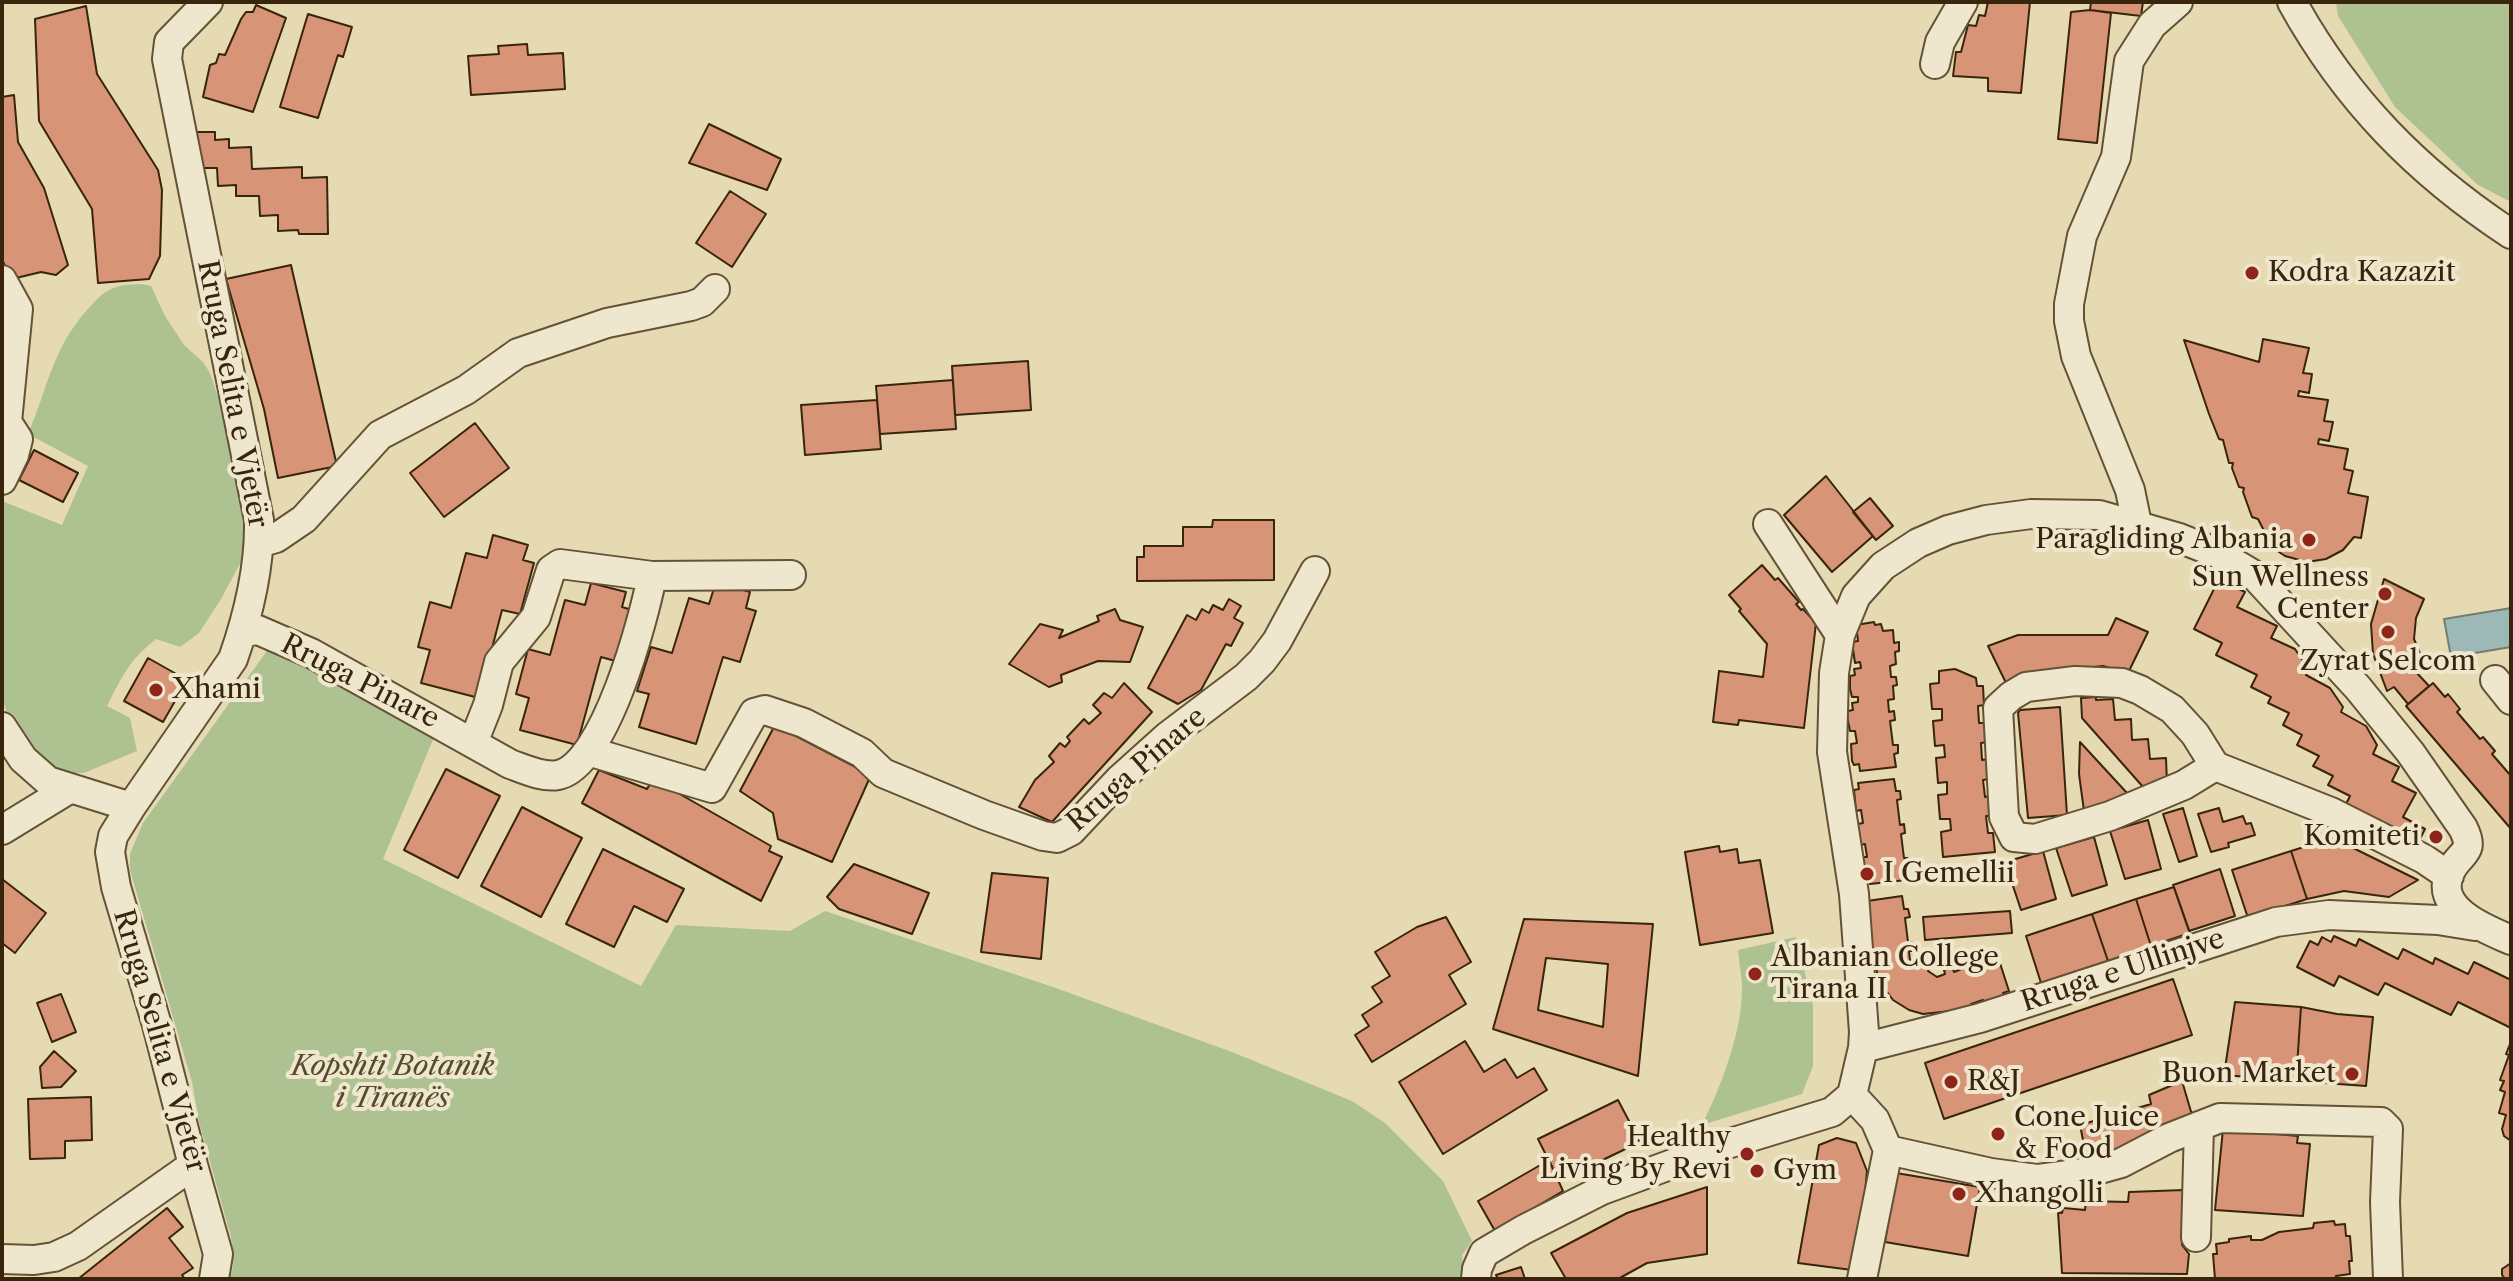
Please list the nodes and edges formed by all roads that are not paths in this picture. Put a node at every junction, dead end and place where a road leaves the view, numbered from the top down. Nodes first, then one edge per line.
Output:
1 (208, 2) edge
2 (1963, 2) edge
3 (2178, 2) edge
4 (2292, 2) edge
5 (1935, 64) dead end
6 (2511, 234) edge
7 (2, 280) edge
8 (715, 289) dead end
9 (2, 480) edge
10 (1768, 524) dead end
11 (2137, 524) junction
12 (259, 543) junction
13 (1315, 571) dead end
14 (791, 575) dead end
15 (652, 576) junction
16 (243, 632) junction
17 (1840, 635) junction
18 (2, 727) edge
19 (473, 743) junction
20 (588, 751) junction
21 (2215, 766) junction
22 (69, 789) junction
23 (131, 807) junction
24 (2, 830) edge
25 (2448, 882) junction
26 (2386, 918) junction
27 (2484, 927) junction
28 (2511, 940) edge
29 (1863, 1048) junction
30 (1852, 1095) junction
31 (2199, 1126) junction
32 (1888, 1150) junction
33 (193, 1165) junction
34 (2196, 1237) dead end
35 (2, 1259) edge
36 (214, 1279) edge
37 (1476, 1279) edge
38 (1862, 1279) edge
39 (2388, 1279) edge

1 - 12 street, Rruga Selita e Vjetër
2 - 5 street
3 - 11 street
4 - 6 street
7 - 9 street
8 - 12 street
10 - 17 street
11 - 17 street
11 - 25 street
12 - 16 street, Rruga Selita e Vjetër
13 - 20 street, Rruga Pinare
14 - 15 street, Rruga Pinare
15 - 19 street, Rruga Pinare
15 - 20 street, Rruga Pinare
16 - 19 street, Rruga Pinare
16 - 23 street, Rruga Selita e Vjetër
17 - 29 street
18 - 22 street
19 - 20 street, Rruga Pinare
21 - 21 street
21 - 25 street
22 - 23 street
22 - 24 street
23 - 33 street, Rruga Selita e Vjetër
25 - 26 street, Rruga e Ullinjve
25 - 27 street
26 - 27 street, Rruga e Ullinjve
26 - 29 street, Rruga e Ullinjve
27 - 28 street
29 - 30 street
30 - 32 street
30 - 37 street
31 - 32 street
31 - 34 street
31 - 39 street
32 - 38 street
33 - 35 street
33 - 36 street, Rruga Selita e Vjetër

